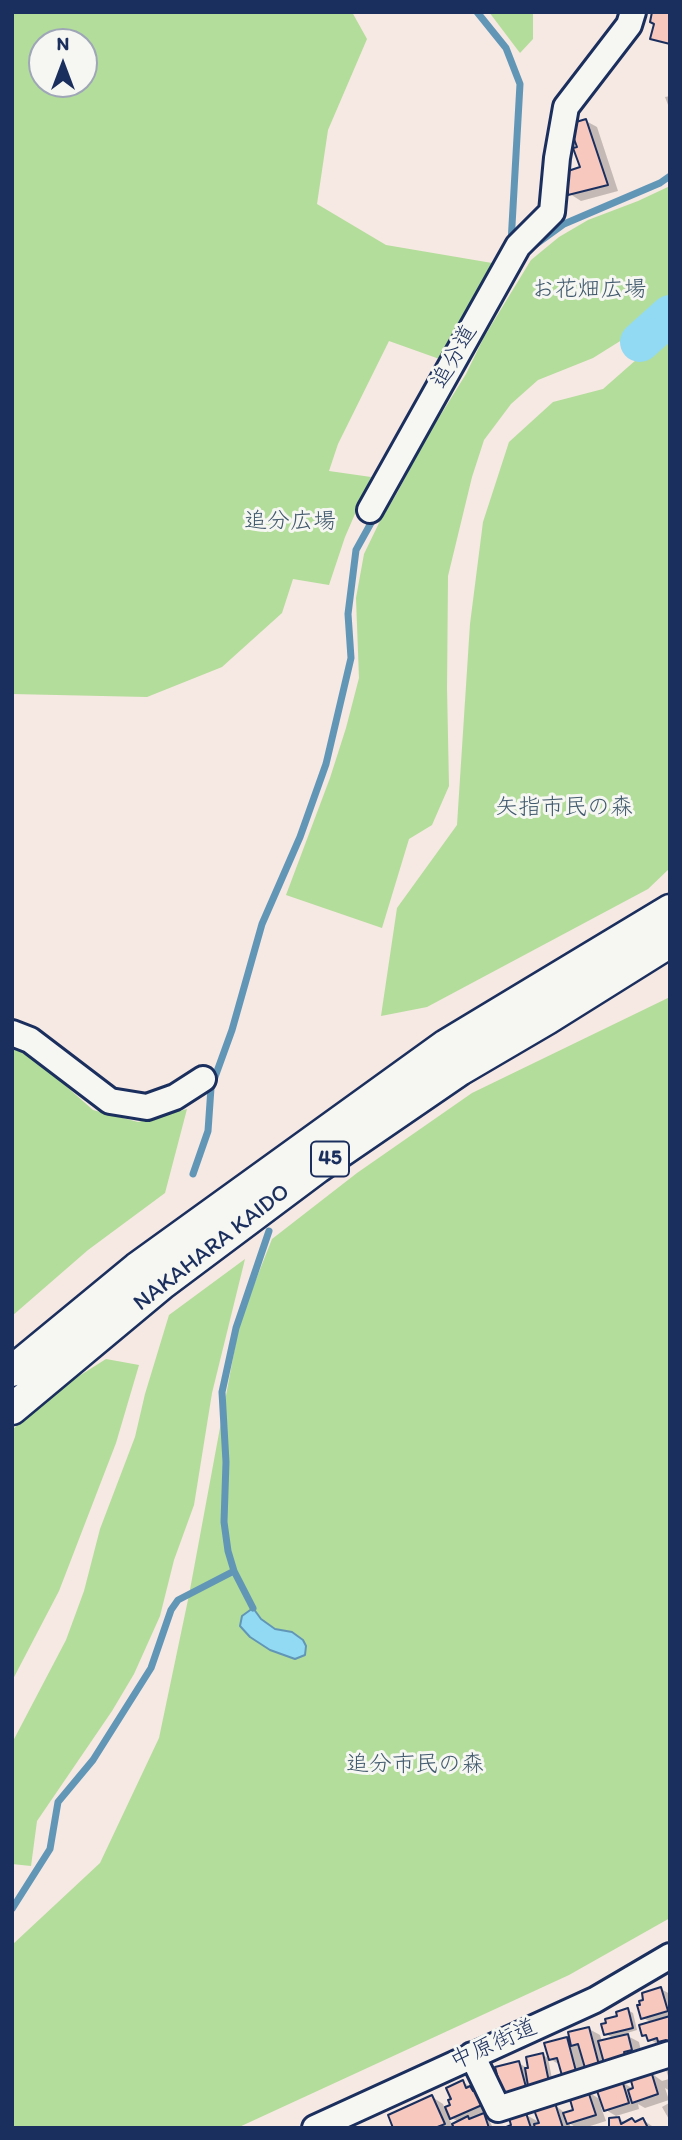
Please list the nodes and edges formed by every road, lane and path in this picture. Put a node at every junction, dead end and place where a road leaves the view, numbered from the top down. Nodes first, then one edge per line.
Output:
1 (634, 12) edge
2 (370, 510) dead end
3 (670, 910) edge
4 (670, 942) edge
5 (12, 1032) edge
6 (203, 1079) dead end
7 (12, 1371) edge
8 (12, 1409) edge
9 (670, 1956) edge
10 (670, 2053) edge
11 (472, 2054) junction
12 (315, 2128) edge

1 - 2 street, 追分道
3 - 7 main road, NAKAHARA KAIDO / 45
4 - 8 main road, NAKAHARA KAIDO / 45
5 - 6 street
9 - 11 street, 中原街道
10 - 11 street
11 - 12 street, 中原街道

